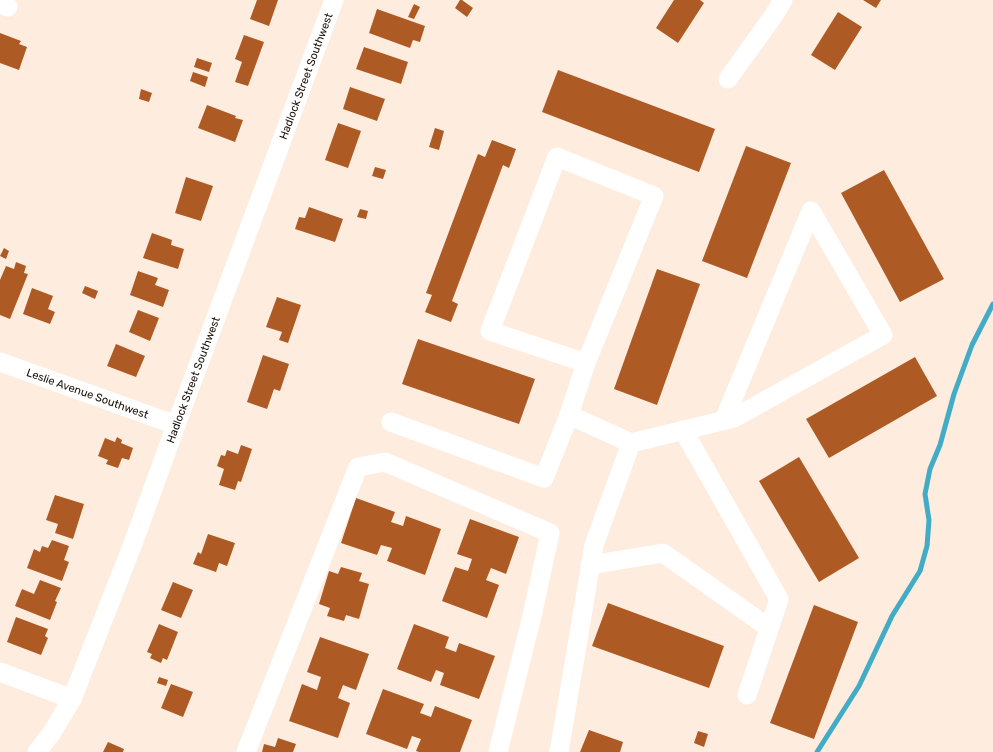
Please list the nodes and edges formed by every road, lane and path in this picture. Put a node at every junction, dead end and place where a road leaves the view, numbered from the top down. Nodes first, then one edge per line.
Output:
1 (334, 0) edge
2 (783, 0) edge
3 (728, 78) dead end
4 (0, 362) edge
5 (586, 363) junction
6 (569, 415) junction
7 (724, 420) junction
8 (391, 422) dead end
9 (176, 426) junction
10 (683, 430) junction
11 (631, 443) junction
12 (590, 565) junction
13 (769, 628) junction
14 (0, 672) edge
15 (748, 695) dead end
16 (72, 699) junction
17 (37, 752) edge
18 (246, 752) edge
19 (498, 752) edge
20 (559, 752) edge

1 - 9 street, Hadlock Street Southwest
2 - 3 street
4 - 9 street, Leslie Avenue Southwest
5 - 5 street
5 - 6 street
6 - 8 street
6 - 11 street
7 - 7 street
7 - 10 street
9 - 16 street, Hadlock Street Southwest
10 - 11 street
10 - 13 street
11 - 12 street
12 - 13 street
12 - 20 street
13 - 15 street
14 - 16 street
16 - 17 street, Hadlock Street Southwest
18 - 19 street

